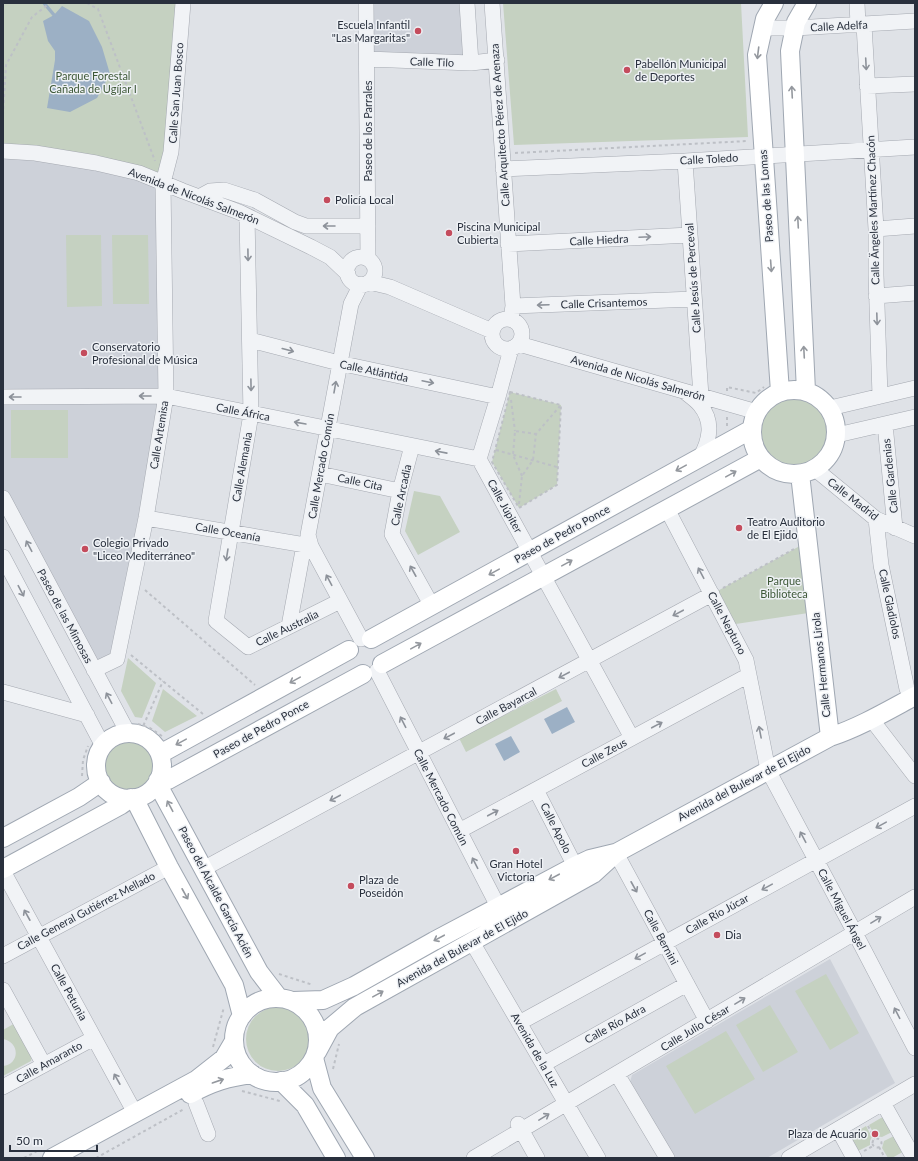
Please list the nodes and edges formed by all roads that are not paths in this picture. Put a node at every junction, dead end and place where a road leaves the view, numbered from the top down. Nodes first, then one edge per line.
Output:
1 (183, 3) edge
2 (366, 3) edge
3 (467, 3) edge
4 (492, 3) edge
5 (774, 3) edge
6 (807, 3) edge
7 (857, 3) edge
8 (915, 21) edge
9 (861, 25) junction
10 (763, 28) junction
11 (795, 28) junction
12 (367, 59) junction
13 (497, 60) junction
14 (471, 63) junction
15 (915, 84) edge
16 (867, 86) junction
17 (915, 147) edge
18 (763, 148) junction
19 (871, 150) junction
20 (3, 151) edge
21 (795, 154) junction
22 (685, 160) junction
23 (503, 169) junction
24 (163, 183) junction
25 (199, 197) junction
26 (248, 216) junction
27 (300, 223) junction
28 (368, 226) junction
29 (915, 226) edge
30 (876, 229) junction
31 (690, 235) junction
32 (508, 244) junction
33 (311, 247) junction
34 (330, 257) junction
35 (366, 271) junction
36 (915, 293) edge
37 (876, 296) junction
38 (694, 300) junction
39 (512, 312) junction
40 (492, 331) junction
41 (250, 340) junction
42 (515, 346) junction
43 (340, 363) junction
44 (915, 388) edge
45 (685, 391) junction
46 (806, 391) junction
47 (780, 392) junction
48 (504, 395) junction
49 (166, 396) junction
50 (702, 396) junction
51 (880, 396) junction
52 (3, 397) edge
53 (830, 408) junction
54 (757, 412) junction
55 (251, 414) junction
56 (915, 417) edge
57 (885, 424) junction
58 (328, 428) junction
59 (752, 429) junction
60 (837, 434) junction
61 (412, 446) junction
62 (700, 458) junction
63 (761, 458) junction
64 (480, 459) junction
65 (808, 471) junction
66 (320, 474) junction
67 (400, 491) junction
68 (3, 498) edge
69 (667, 509) junction
70 (146, 518) junction
71 (876, 519) junction
72 (896, 528) junction
73 (231, 533) junction
74 (915, 536) edge
75 (308, 546) junction
76 (530, 552) junction
77 (3, 557) edge
78 (543, 576) junction
79 (712, 594) junction
80 (340, 601) junction
81 (432, 606) junction
82 (216, 621) joint
83 (289, 626) junction
84 (360, 643) junction
85 (590, 660) junction
86 (94, 670) junction
87 (374, 670) junction
88 (749, 675) junction
89 (908, 691) edge
90 (3, 692) edge
91 (87, 715) junction
92 (872, 720) junction
93 (134, 734) junction
94 (830, 737) junction
95 (632, 738) junction
96 (103, 746) junction
97 (419, 753) junction
98 (160, 754) junction
99 (768, 770) junction
100 (915, 776) edge
101 (101, 782) junction
102 (158, 782) junction
103 (536, 790) junction
104 (132, 798) junction
105 (915, 806) edge
106 (459, 832) junction
107 (3, 838) edge
108 (616, 853) junction
109 (816, 860) junction
110 (169, 866) junction
111 (575, 866) junction
112 (3, 870) edge
113 (204, 870) junction
114 (915, 897) edge
115 (502, 915) junction
116 (855, 933) junction
117 (39, 937) junction
118 (472, 942) junction
119 (665, 942) junction
120 (3, 956) edge
121 (687, 984) junction
122 (3, 990) edge
123 (286, 999) junction
124 (242, 1016) junction
125 (707, 1021) junction
126 (519, 1023) junction
127 (94, 1038) junction
128 (234, 1041) junction
129 (915, 1048) edge
130 (315, 1055) junction
131 (544, 1064) junction
132 (44, 1065) junction
133 (252, 1074) junction
134 (617, 1074) junction
135 (281, 1081) junction
136 (915, 1084) edge
137 (3, 1087) edge
138 (196, 1103) road end
139 (566, 1103) junction
140 (883, 1103) junction
141 (135, 1113) junction
142 (519, 1127) junction
143 (838, 1129) junction
144 (208, 1134) dead end
145 (49, 1152) edge
146 (479, 1157) edge
147 (794, 1157) edge
148 (72, 1158) edge
149 (336, 1158) edge
150 (365, 1158) edge
151 (537, 1158) edge
152 (598, 1158) edge
153 (667, 1158) edge
154 (854, 1158) edge
155 (914, 1158) edge

1 - 24 street, Calle San Juan Bosco
2 - 12 street, Paseo de los Parrales
3 - 14 street
4 - 13 street, Calle Arquitecto Pérez de Arenaza
5 - 10 main road, Paseo de las Lomas
6 - 11 main road
7 - 9 street, Calle Ängeles Martínez Chacón
8 - 9 street, Calle Adelfa
9 - 11 street, Calle Adelfa
9 -> 16 street, Calle Ängeles Martínez Chacón
10 - 11 street, Calle Adelfa
10 -> 18 main road, Paseo de las Lomas
21 -> 11 main road
12 - 14 street, Calle Tilo
12 - 28 street, Paseo de los Parrales
13 - 14 street, Calle Tilo
13 - 23 street, Calle Arquitecto Pérez de Arenaza
15 - 16 street
16 - 19 street, Calle Ängeles Martínez Chacón
17 - 19 street, Calle Toledo
18 - 21 street, Calle Toledo
18 - 22 street, Calle Toledo
18 -> 47 main road, Paseo de las Lomas
19 - 21 street, Calle Toledo
19 - 30 street, Calle Ängeles Martínez Chacón
20 - 24 street, Avenida de Nicolás Salmerón
46 -> 21 main road
22 - 23 street, Calle Toledo
22 - 31 street, Calle Jesús de Perceval
23 - 32 street, Calle Arquitecto Pérez de Arenaza
24 - 25 street, Avenida de Nicolás Salmerón
24 - 49 street, Calle Artemisa
25 - 26 street, Avenida de Nicolás Salmerón
25 - 27 street
26 - 33 street, Avenida de Nicolás Salmerón
26 -> 41 street, Calle Alemania
28 -> 27 street
27 - 33 street
28 - 35 street, Paseo de los Parrales
29 - 30 street
30 - 37 street, Calle Ängeles Martínez Chacón
32 -> 31 street, Calle Hiedra
31 - 38 street, Calle Jesús de Perceval
32 - 39 street, Calle Arquitecto Pérez de Arenaza
33 - 34 street, Avenida de Nicolás Salmerón
34 - 35 street, Avenida de Nicolás Salmerón
34 - 35 street, Avenida de Nicolás Salmerón
35 - 40 street, Avenida de Nicolás Salmerón
35 - 43 street, Calle Mercado Común
36 - 37 street
37 -> 51 street, Calle Ängeles Martínez Chacón
38 -> 39 street, Calle Crisantemos
38 - 50 street, Calle Jesús de Perceval
39 - 40 street
39 - 42 street
40 - 42 street
41 -> 43 street, Calle Atlántida
41 -> 55 street, Calle Alemania
42 - 45 street, Avenida de Nicolás Salmerón
42 - 48 street
43 -> 48 street, Calle Atlántida
58 -> 43 street, Calle Mercado Común
44 - 51 street
45 - 50 street, Avenida de Nicolás Salmerón
45 - 62 street
46 - 47 main road
46 - 53 main road
47 - 54 main road
48 - 64 street
49 -> 52 street, Calle África
49 - 55 street, Calle África
49 - 70 street, Calle Artemisa
50 - 54 street, Avenida de Nicolás Salmerón
51 - 53 street
53 - 60 main road
54 - 59 main road
58 -> 55 street, Calle África
55 - 73 street, Calle Alemania
56 - 57 street
57 - 60 street
57 - 72 street, Calle Gardenias
58 - 61 street, Calle África
58 - 66 street, Calle Mercado Común
59 - 62 main road, Paseo de Pedro Ponce
59 - 63 main road
60 - 65 main road
64 -> 61 street, Calle África
61 - 67 street, Calle Arcadia
62 -> 76 main road, Paseo de Pedro Ponce
63 - 65 main road
69 -> 63 main road, Paseo de Pedro Ponce
64 - 76 street, Calle Júpiter
65 - 71 street, Calle Madrid
65 - 94 main road, Calle Hermanos Lirola
66 - 67 street, Calle Cita
66 - 75 street, Calle Mercado Común
81 -> 67 street, Calle Arcadia
86 -> 68 street, Paseo de las Mimosas
78 -> 69 main road, Paseo de Pedro Ponce
79 -> 69 street, Calle Neptuno
70 - 73 street, Calle Oceanía
70 - 86 street, Calle Artemisa
71 - 72 street, Calle Madrid
71 - 89 street, Calle Gladiolos
72 - 74 street, Calle Madrid
73 - 75 street, Calle Oceanía
73 -> 82 street, Calle Alemania
80 -> 75 street, Calle Mercado Común
75 - 83 street, Calle Mercado Común
76 - 78 street, Calle Júpiter
76 -> 81 main road, Paseo de Pedro Ponce
77 -> 91 street
78 - 85 street, Calle Júpiter
87 -> 78 main road, Paseo de Pedro Ponce
79 -> 85 street, Calle Bayarcal
79 - 88 street, Calle Neptuno
80 - 83 street, Calle Australia
80 - 84 street, Calle Mercado Común
81 - 84 main road, Paseo de Pedro Ponce
82 - 83 street, Calle Australia
84 - 87 main road
84 - 87 main road
84 -> 98 main road, Paseo de Pedro Ponce
85 - 95 street, Calle Júpiter
85 -> 97 street, Calle Bayarcal
93 -> 86 street, Paseo de las Mimosas
97 -> 87 street, Calle Mercado Común
87 - 102 main road, Paseo de Pedro Ponce
95 -> 88 street, Calle Zeus
99 -> 88 street, Calle Neptuno
89 - 92 main road, Avenida del Bulevar de El Ejido
89 - 94 main road, Avenida del Bulevar de El Ejido
90 - 91 street
91 - 96 street
92 - 94 main road, Avenida del Bulevar de El Ejido
92 - 100 street
93 - 96 main road
93 - 98 main road
94 - 99 main road, Avenida del Bulevar de El Ejido
95 - 103 street, Calle Zeus
96 - 101 main road
97 - 106 street, Calle Mercado Común
97 -> 113 street, Calle Bayarcal
98 - 102 main road
99 - 108 main road, Avenida del Bulevar de El Ejido
109 -> 99 street, Calle Miguel Ángel
101 - 104 main road
101 - 107 main road
102 - 104 main road
113 -> 102 main road, Paseo del Alcalde García Acién
106 -> 103 street, Calle Zeus
103 - 111 street, Calle Apolo
104 - 110 main road
104 - 112 main road
105 -> 109 street, Calle Río Júcar
115 -> 106 street, Calle Mercado Común
108 - 111 main road, Avenida del Bulevar de El Ejido
108 - 115 main road, Avenida del Bulevar de El Ejido
108 -> 119 street, Calle Bernini
109 - 116 street, Calle Miguel Ángel
109 -> 119 street, Calle Río Júcar
110 - 117 street, Calle General Gutiérrez Mellado
110 -> 124 main road
111 -> 115 main road, Avenida del Bulevar de El Ejido
117 -> 112 street, Calle Petunia
113 - 123 main road, Paseo del Alcalde García Acién
116 -> 114 street, Calle Julio César
115 - 118 main road, Avenida del Bulevar de El Ejido
115 -> 123 main road, Avenida del Bulevar de El Ejido
125 -> 116 street, Calle Julio César
129 -> 116 street, Calle Miguel Ángel
117 - 120 street, Calle General Gutiérrez Mellado
117 - 127 street, Calle Petunia
118 - 126 street, Avenida de la Luz
130 -> 118 main road, Avenida del Bulevar de El Ejido
119 - 121 street, Calle Bernini
119 -> 126 street, Calle Río Júcar
121 - 125 street, Calle Bernini
121 - 131 street, Calle Río Adra
122 - 132 street
123 - 124 main road
123 - 130 main road
124 - 128 main road
125 - 134 street, Calle Julio César
126 - 131 street, Avenida de la Luz
127 - 132 street, Calle Amaranto
141 -> 127 street, Calle Petunia
128 - 133 main road
128 - 141 main road
130 - 135 main road
130 - 150 main road
131 - 139 street, Avenida de la Luz
132 - 137 street, Calle Amaranto
133 - 135 main road
148 -> 133 main road
134 - 139 street, Calle Julio César
134 - 153 street
135 - 149 main road
136 - 140 street
138 - 144 street
142 -> 139 street, Calle Julio César
139 - 152 street, Avenida de la Luz
140 - 143 street
140 - 155 street
141 - 145 main road
142 - 146 street, Calle Julio César
142 - 151 street
143 - 147 street
143 - 154 street

